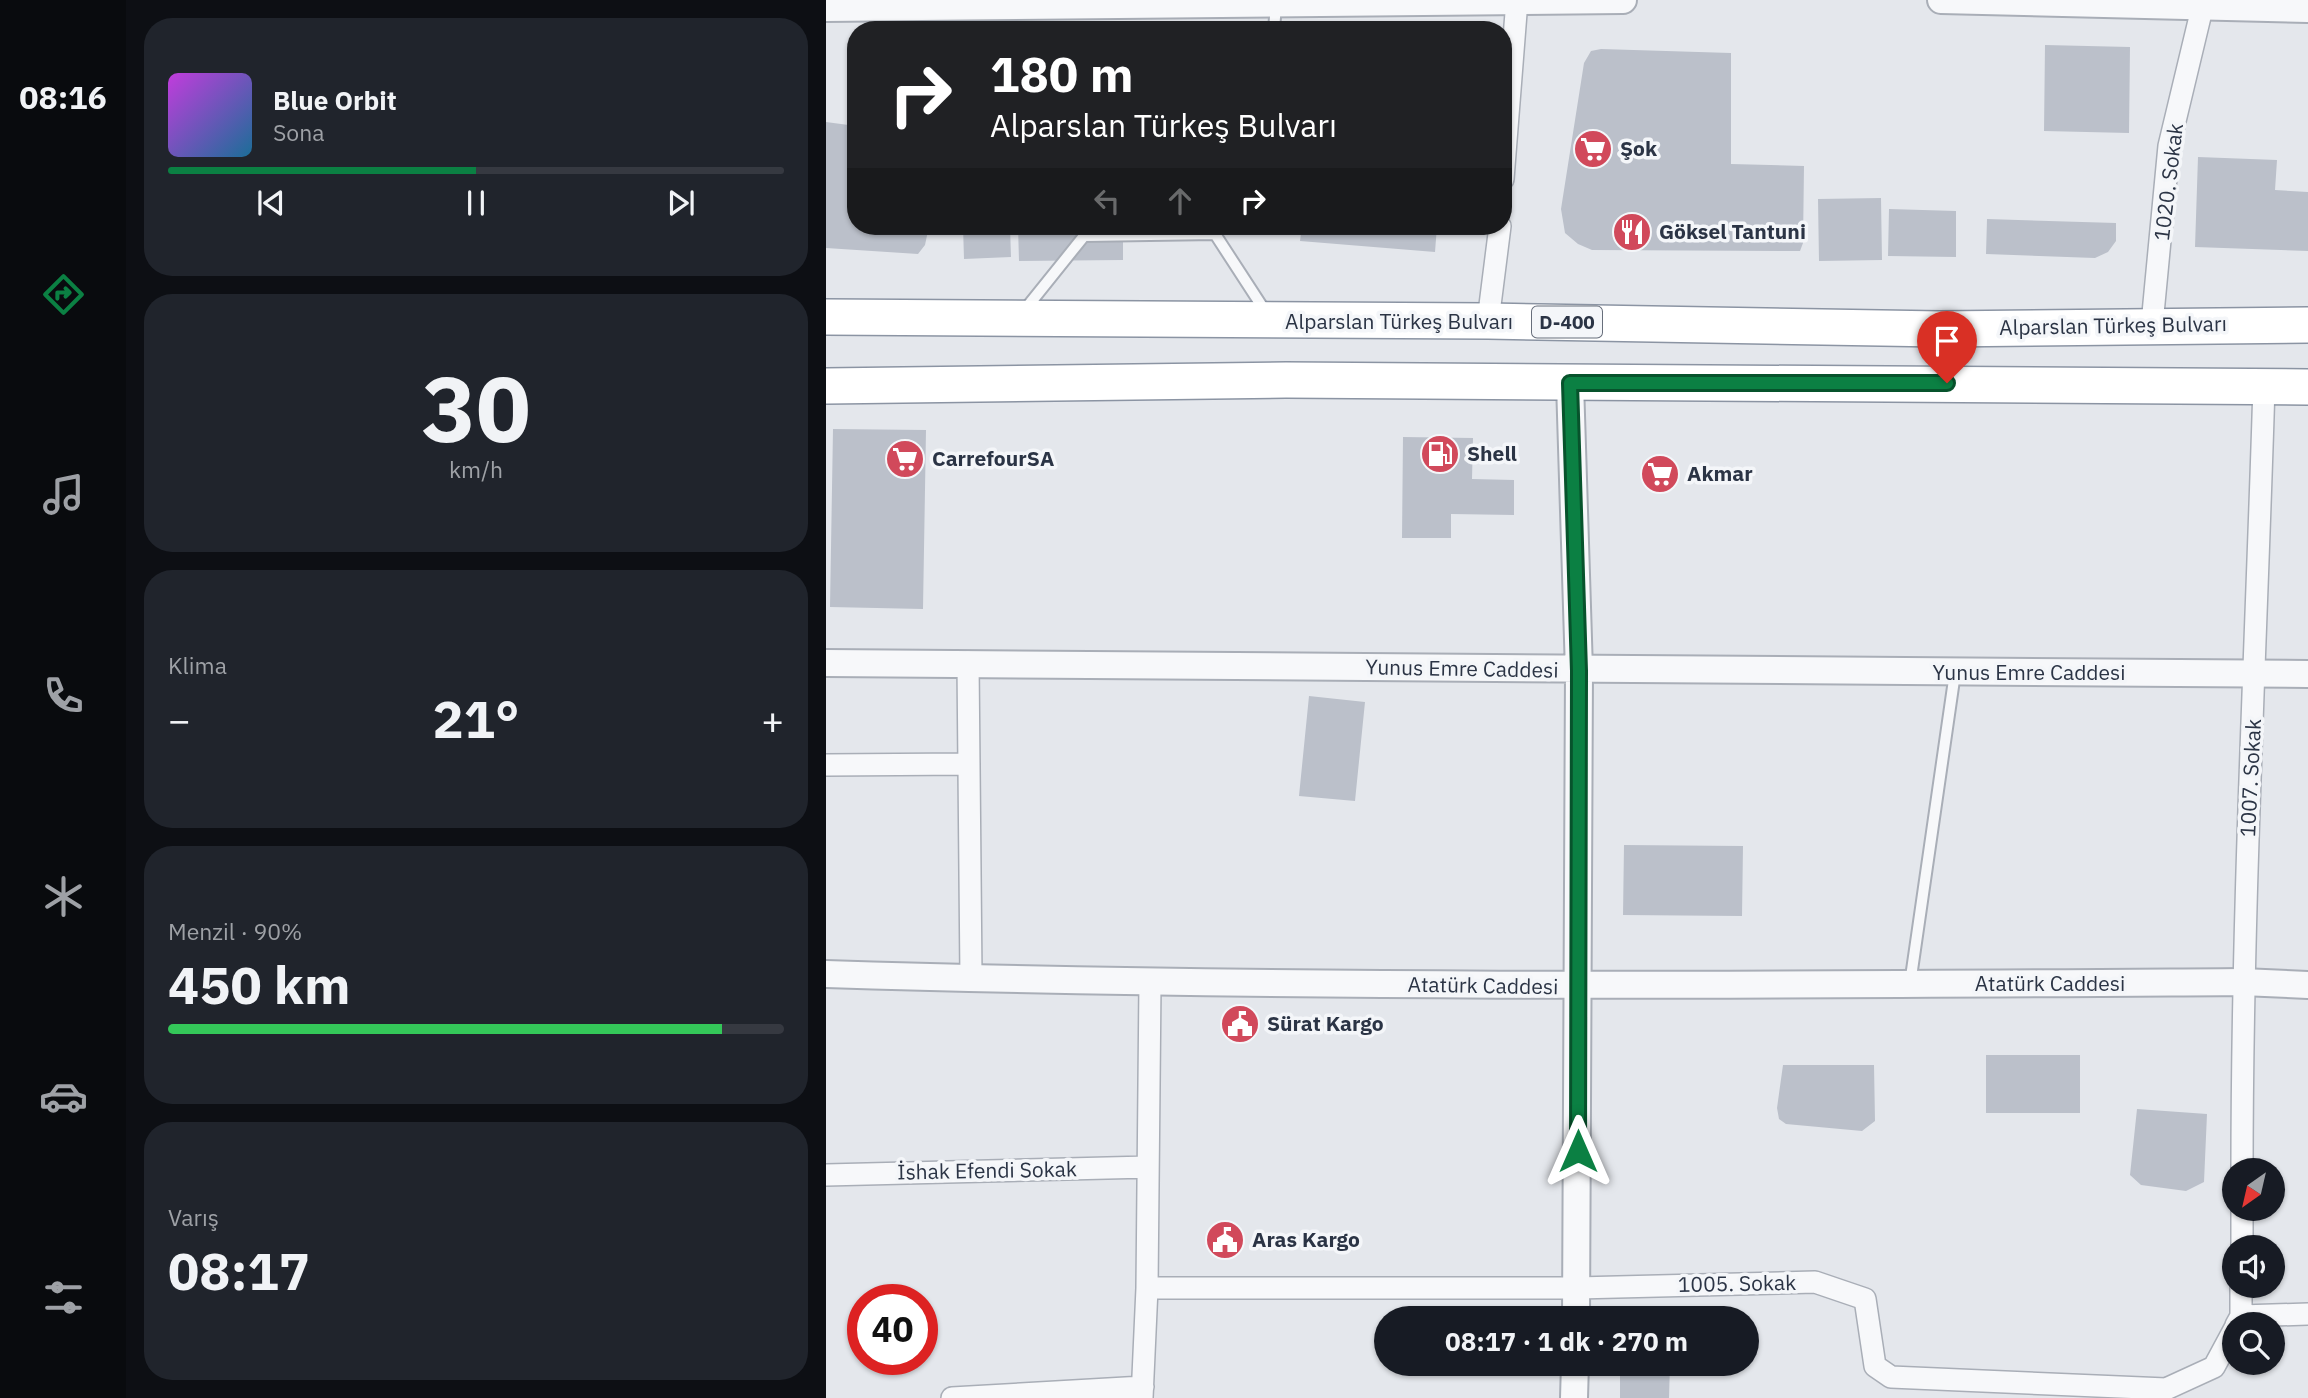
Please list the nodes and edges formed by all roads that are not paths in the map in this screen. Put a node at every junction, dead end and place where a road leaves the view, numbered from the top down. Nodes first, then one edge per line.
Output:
1 (1623, 0) edge
2 (1941, 0) edge
3 (1517, 1) edge
4 (2204, 3) edge
5 (826, 8) edge
6 (2308, 9) edge
7 (1275, 17) edge
8 (1512, 65) edge
9 (1106, 235) edge
10 (1220, 235) edge
11 (1499, 235) edge
12 (826, 317) edge
13 (1017, 319) junction
14 (1488, 321) junction
15 (1272, 322) junction
16 (2152, 324) junction
17 (2308, 325) edge
18 (1570, 383) junction
19 (826, 386) edge
20 (2264, 386) junction
21 (2308, 387) edge
22 (968, 662) junction
23 (826, 663) edge
24 (1579, 671) junction
25 (1955, 673) junction
26 (2308, 674) edge
27 (2256, 675) junction
28 (969, 764) junction
29 (826, 765) edge
30 (826, 974) edge
31 (971, 978) junction
32 (1150, 982) junction
33 (2242, 982) junction
34 (1910, 984) junction
35 (2308, 985) edge
36 (1579, 986) junction
37 (2242, 1158) edge
38 (1148, 1167) junction
39 (826, 1175) edge
40 (1147, 1288) junction
41 (1577, 1288) junction
42 (1576, 1306) edge
43 (2308, 1314) edge
44 (2285, 1317) edge
45 (2222, 1352) edge
46 (1575, 1376) edge
47 (1142, 1393) edge
48 (952, 1398) edge
49 (1574, 1398) edge

1 - 3 street
2 - 4 street
3 - 7 street
3 - 8 street
4 - 6 street
4 - 16 street, 1020. Sokak
5 - 7 street
9 - 13 lane
10 - 15 lane
11 - 14 street
12 - 13 highway, Alparslan Türkeş Bulvarı / D-400
13 - 15 highway, Alparslan Türkeş Bulvarı / D-400
14 - 15 highway, Alparslan Türkeş Bulvarı / D-400
14 - 16 highway, Alparslan Türkeş Bulvarı / D-400
16 - 17 highway, Alparslan Türkeş Bulvarı / D-400
18 - 19 highway
18 - 20 highway
18 - 24 street
20 - 21 highway
20 - 27 street, 1007. Sokak
22 - 23 street, Yunus Emre Caddesi
22 - 24 street, Yunus Emre Caddesi
22 - 28 street
24 - 25 street, Yunus Emre Caddesi
24 - 36 street
25 - 27 street, Yunus Emre Caddesi
25 - 34 lane
26 - 27 street, Yunus Emre Caddesi
27 - 33 street, 1007. Sokak
28 - 29 street
28 - 31 street
30 - 31 street, Atatürk Caddesi
31 - 32 street, Atatürk Caddesi
32 - 36 street, Atatürk Caddesi
32 - 38 street
33 - 34 street, Atatürk Caddesi
33 - 35 street, Atatürk Caddesi
33 - 37 street, 1007. Sokak
34 - 36 street, Atatürk Caddesi
36 - 41 street
38 - 39 street, İshak Efendi Sokak
38 - 40 street
40 - 41 street, 1005. Sokak
40 - 47 street
41 - 42 street
41 - 45 street, 1005. Sokak
43 - 44 street
46 - 49 street
47 - 48 street

